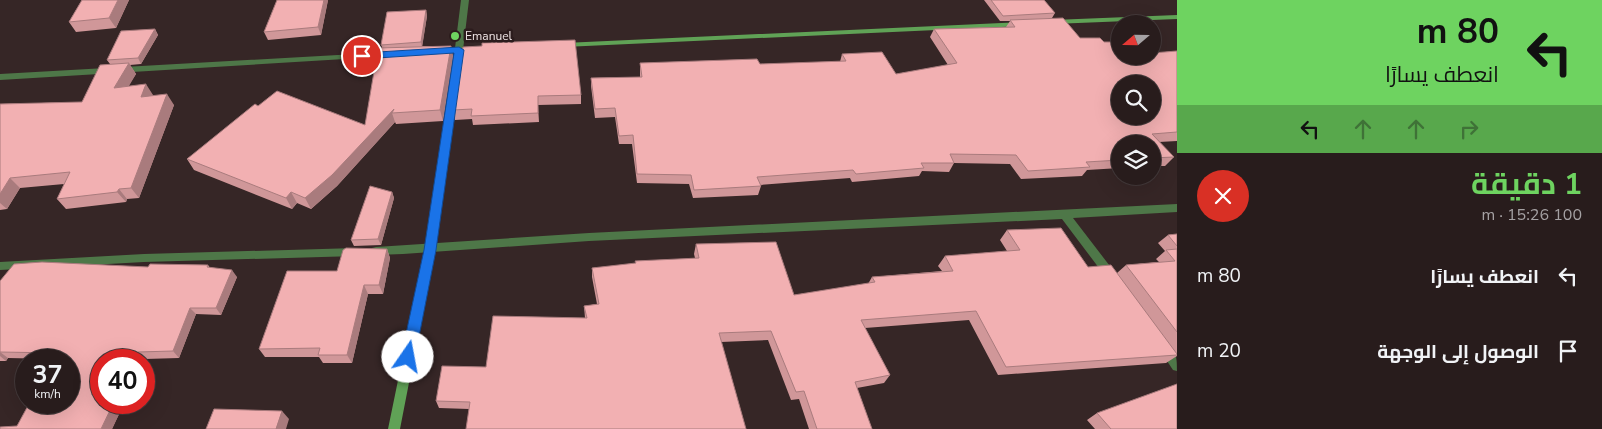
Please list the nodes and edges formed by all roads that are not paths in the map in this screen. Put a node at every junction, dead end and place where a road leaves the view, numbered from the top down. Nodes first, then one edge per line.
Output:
1 (465, 0) edge
2 (1177, 17) edge
3 (1047, 23) edge
4 (1028, 24) edge
5 (559, 45) edge
6 (479, 49) edge
7 (459, 50) junction
8 (430, 52) edge
9 (401, 53) edge
10 (0, 77) edge
11 (1177, 208) edge
12 (1066, 216) junction
13 (430, 250) junction
14 (0, 266) edge
15 (1119, 287) edge
16 (1160, 342) edge
17 (1177, 366) edge
18 (394, 429) edge

1 - 7 street
2 - 3 street
4 - 5 street
6 - 7 street
7 - 8 street
7 - 13 street
9 - 10 street
11 - 12 street
12 - 13 street
12 - 15 street
13 - 14 street
13 - 18 street
16 - 17 street

